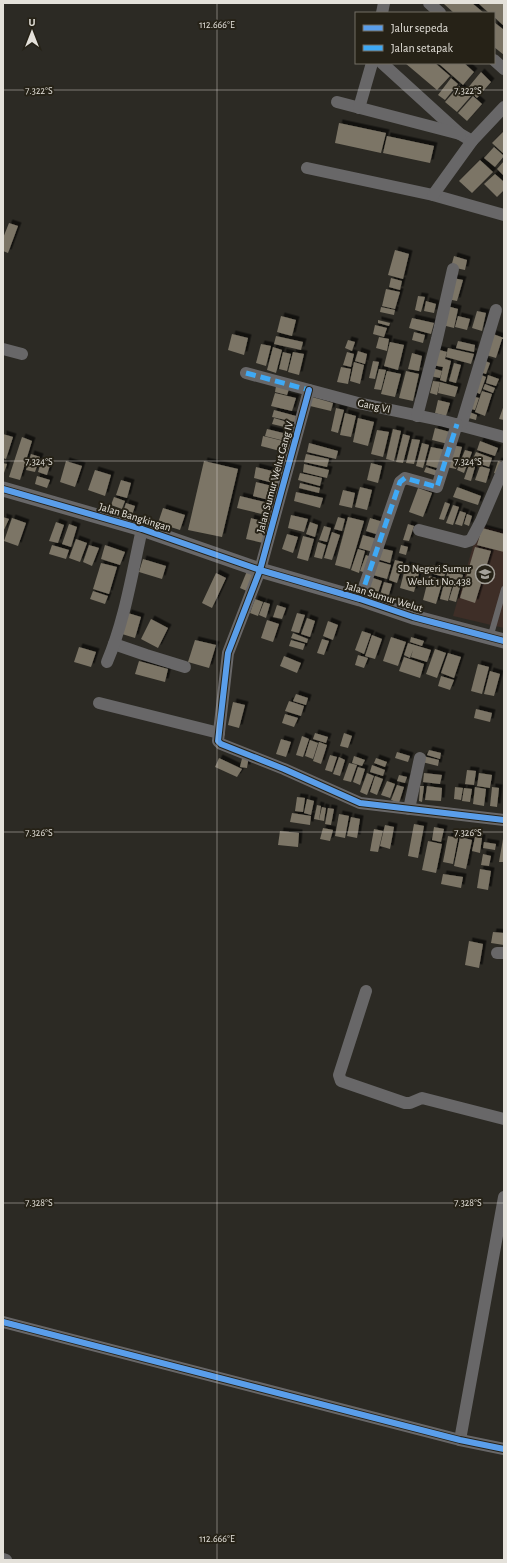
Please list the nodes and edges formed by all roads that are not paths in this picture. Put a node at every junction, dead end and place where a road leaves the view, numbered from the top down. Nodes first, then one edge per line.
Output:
1 (429, 3) edge
2 (439, 12) edge
3 (495, 61) edge
4 (372, 64) edge
5 (383, 64) edge
6 (504, 69) edge
7 (337, 102) dead end
8 (504, 107) edge
9 (359, 108) junction
10 (460, 134) junction
11 (472, 141) junction
12 (307, 168) dead end
13 (433, 195) junction
14 (504, 215) edge
15 (453, 269) dead end
16 (496, 310) dead end
17 (3, 349) edge
18 (22, 354) dead end
19 (246, 373) dead end
20 (309, 390) junction
21 (417, 416) junction
22 (459, 425) junction
23 (504, 437) edge
24 (504, 466) edge
25 (3, 489) edge
26 (142, 529) junction
27 (419, 530) dead end
28 (260, 570) junction
29 (504, 589) edge
30 (360, 600) junction
31 (497, 639) edge
32 (114, 644) junction
33 (107, 662) dead end
34 (185, 667) dead end
35 (99, 703) dead end
36 (219, 733) junction
37 (420, 758) dead end
38 (409, 809) junction
39 (503, 817) edge
40 (366, 991) dead end
41 (504, 1119) edge
42 (504, 1197) edge
43 (3, 1322) edge
44 (460, 1440) junction
45 (504, 1449) edge

1 - 2 street
3 - 6 street
4 - 9 street
5 - 10 street
7 - 9 street
8 - 11 street
9 - 10 street
10 - 11 street
11 - 13 street
12 - 13 street
13 - 14 street
15 - 21 street
16 - 22 street
17 - 18 street
19 - 20 street, Gang VI
20 - 21 street, Gang VI
20 - 28 street, Jalan Sumur Welut Gang IV
21 - 22 street, Gang VI
22 - 23 street, Gang VI
22 - 30 street
24 - 27 street
25 - 26 street, Jalan Bangkingan
26 - 28 street, Jalan Bangkingan
26 - 32 street
28 - 30 street, Jalan Sumur Welut
28 - 36 street, Jalan Sumur Welut Gang IV
29 - 31 lane
30 - 31 street, Jalan Sumur Welut
32 - 33 street
32 - 34 street
35 - 36 street
36 - 38 street
37 - 38 street
38 - 39 street
40 - 41 street
42 - 44 street
43 - 44 street
44 - 45 street

